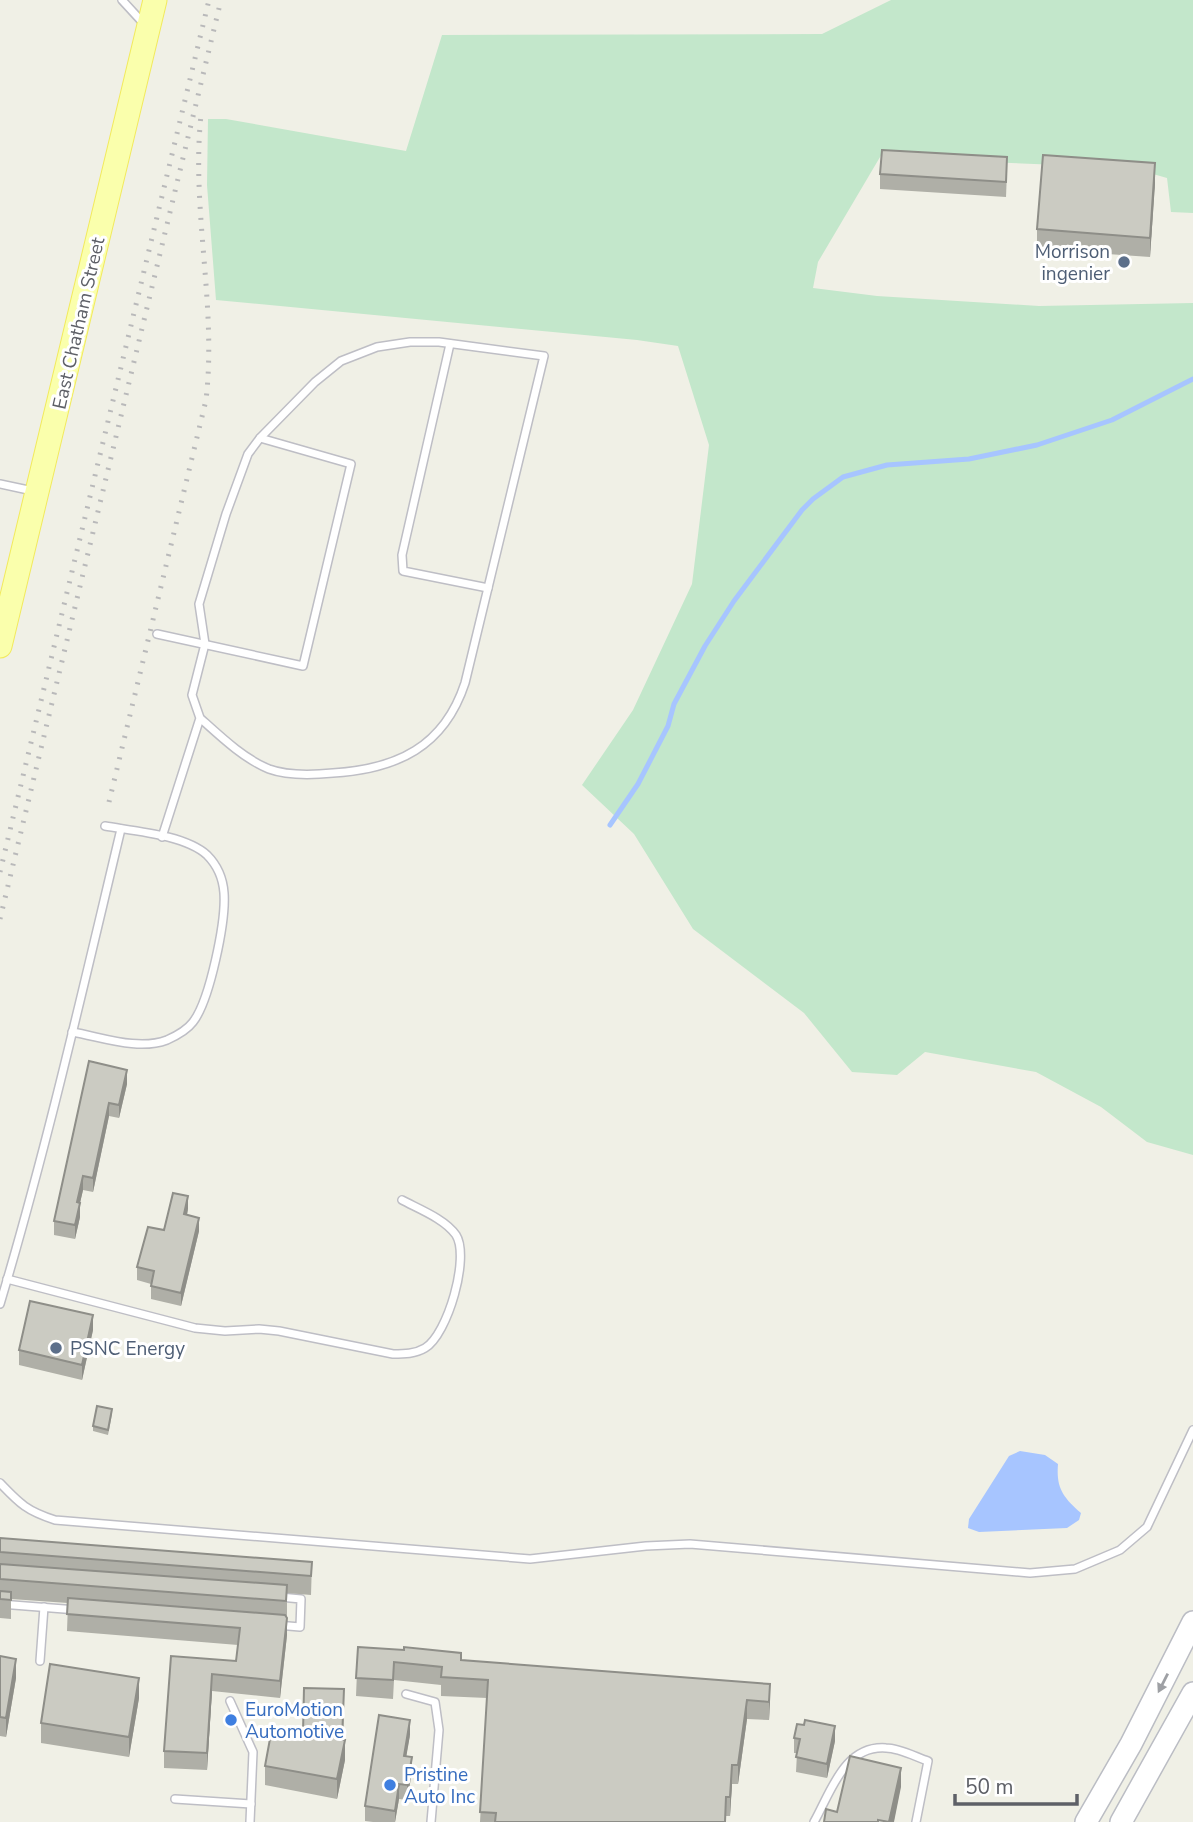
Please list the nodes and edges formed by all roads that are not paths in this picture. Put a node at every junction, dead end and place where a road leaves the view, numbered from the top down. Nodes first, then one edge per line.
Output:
1 (122, 0) edge
2 (155, 0) edge
3 (148, 28) junction
4 (450, 344) junction
5 (260, 438) junction
6 (0, 484) edge
7 (37, 492) junction
8 (488, 588) junction
9 (157, 634) dead end
10 (205, 644) junction
11 (0, 646) edge
12 (200, 718) junction
13 (105, 826) dead end
14 (121, 829) junction
15 (162, 837) junction
16 (72, 1032) junction
17 (402, 1199) dead end
18 (7, 1279) junction
19 (0, 1304) edge
20 (1193, 1430) edge
21 (0, 1483) edge
22 (274, 1597) edge
23 (0, 1604) edge
24 (44, 1607) junction
25 (85, 1610) edge
26 (1193, 1622) edge
27 (273, 1625) edge
28 (40, 1661) dead end
29 (406, 1693) dead end
30 (1193, 1693) edge
31 (230, 1700) dead end
32 (175, 1798) dead end
33 (251, 1804) junction
34 (250, 1822) edge
35 (431, 1822) edge
36 (814, 1822) edge
37 (916, 1822) edge
38 (1086, 1822) edge
39 (1121, 1822) edge

1 - 3 lane
2 - 3 main road, East Chatham Street
3 - 7 main road, East Chatham Street
4 - 5 lane
4 - 8 lane
4 - 8 lane
5 - 10 lane
5 - 10 lane
6 - 7 lane
7 - 11 main road, East Chatham Street
8 - 12 lane
9 - 10 lane
10 - 12 lane
12 - 15 lane
13 - 14 lane
14 - 15 lane
14 - 16 lane
15 - 16 lane
16 - 18 lane
17 - 18 lane
18 - 19 lane
20 - 21 lane
22 - 27 lane
23 - 24 lane
24 - 25 lane
24 - 28 lane
26 -> 38 main road
29 - 35 lane
30 - 39 main road
31 - 33 lane
32 - 33 lane
33 - 34 lane
36 - 37 lane

